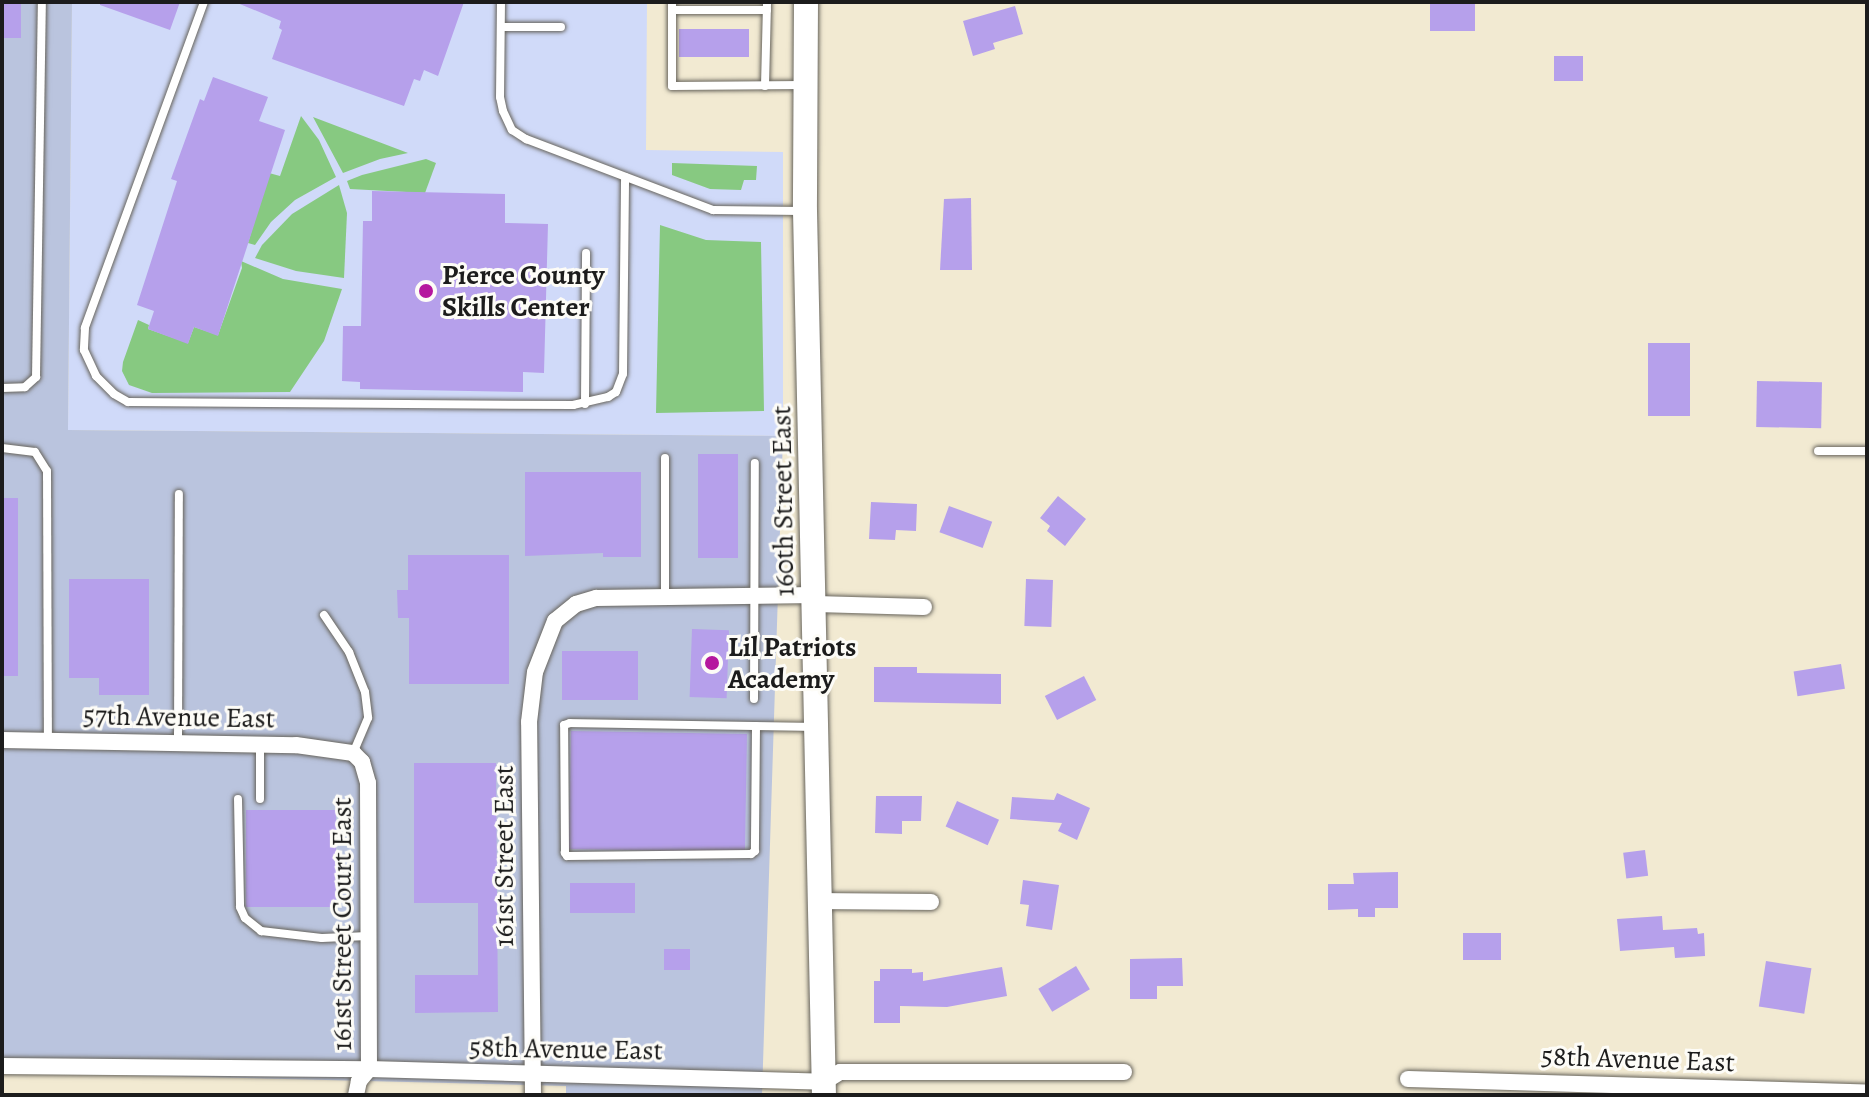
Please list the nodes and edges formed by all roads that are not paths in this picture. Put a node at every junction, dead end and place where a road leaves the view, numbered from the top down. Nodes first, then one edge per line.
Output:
1 (42, 2) edge
2 (204, 2) edge
3 (501, 2) edge
4 (806, 2) edge
5 (672, 6) edge
6 (767, 6) edge
7 (501, 27) junction
8 (561, 27) dead end
9 (806, 84) junction
10 (765, 86) junction
11 (625, 177) junction
12 (805, 211) junction
13 (586, 253) dead end
14 (2, 388) edge
15 (585, 404) junction
16 (2, 448) edge
17 (1818, 451) dead end
18 (1867, 451) edge
19 (665, 458) dead end
20 (755, 463) dead end
21 (179, 494) dead end
22 (754, 595) junction
23 (665, 596) junction
24 (815, 600) junction
25 (924, 607) dead end
26 (324, 615) dead end
27 (754, 699) dead end
28 (756, 726) junction
29 (817, 727) junction
30 (2, 740) edge
31 (48, 740) junction
32 (178, 743) junction
33 (260, 745) junction
34 (353, 753) junction
35 (238, 799) dead end
36 (260, 799) dead end
37 (820, 901) junction
38 (931, 902) dead end
39 (368, 936) junction
40 (2, 1066) edge
41 (369, 1069) junction
42 (1124, 1072) dead end
43 (532, 1075) junction
44 (1408, 1079) dead end
45 (824, 1089) edge
46 (1586, 1089) edge
47 (1709, 1091) edge
48 (1867, 1093) edge
49 (1845, 1094) edge
50 (356, 1095) edge
51 (533, 1095) edge

1 - 14 lane
2 - 15 lane
3 - 7 lane
4 - 9 main road, 160th Street East
5 - 6 lane
5 - 10 lane
6 - 10 lane
7 - 8 lane
7 - 11 lane
9 - 10 lane
9 - 12 main road, 160th Street East
11 - 12 lane
11 - 15 lane
12 - 24 main road, 160th Street East
13 - 15 lane
16 - 31 lane
17 - 18 lane
19 - 23 lane
20 - 22 lane
21 - 32 lane
22 - 23 street
22 - 24 street
22 - 27 lane
23 - 43 street, 161st Street East
24 - 25 street
24 - 29 main road, 160th Street East
26 - 34 lane
28 - 28 lane
28 - 29 lane
29 - 37 main road, 160th Street East
30 - 31 street, 57th Avenue East
31 - 32 street, 57th Avenue East
32 - 33 street, 57th Avenue East
33 - 34 street, 57th Avenue East
33 - 36 lane
34 - 39 street, 161st Street Court East
35 - 39 lane
37 - 38 street
37 - 45 main road, 160th Street East
39 - 41 street, 161st Street Court East
40 - 41 street, 58th Avenue East
41 - 43 street, 58th Avenue East
41 - 50 street, 161st Street Court East
42 - 45 street, 58th Avenue East
43 - 45 street, 58th Avenue East
43 - 51 street, 161st Street East
44 - 46 street, 58th Avenue East
46 - 47 street, 58th Avenue East
47 - 49 street, 58th Avenue East
48 - 49 street, 58th Avenue East

